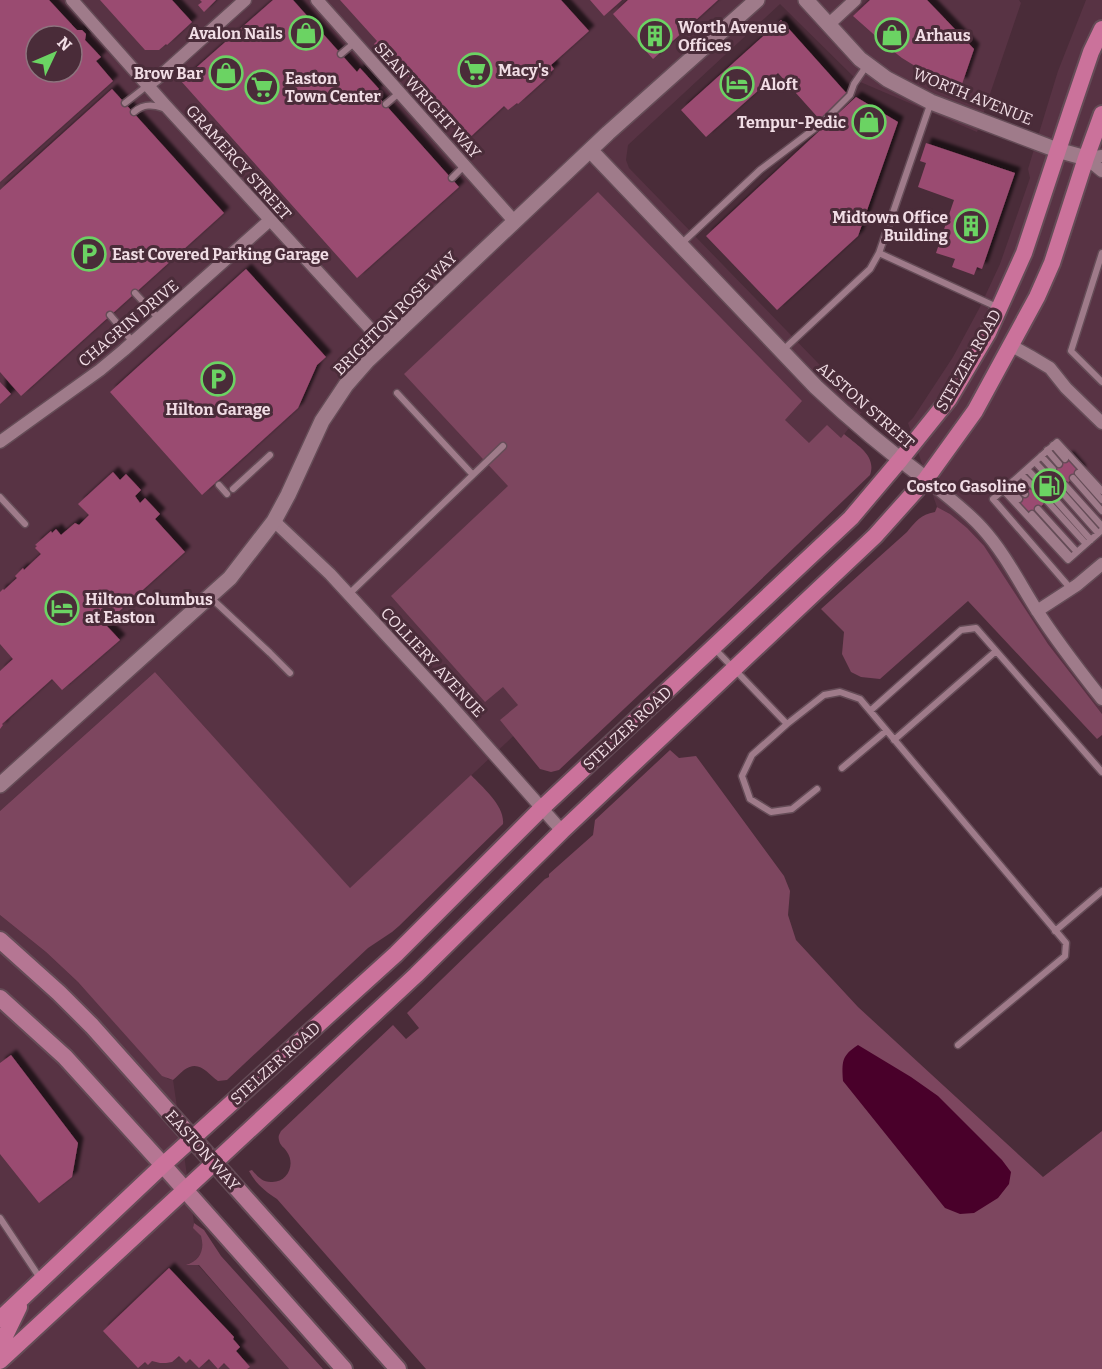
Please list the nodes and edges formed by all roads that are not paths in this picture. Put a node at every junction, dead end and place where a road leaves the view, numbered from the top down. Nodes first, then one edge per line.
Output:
1 (72, 0) edge
2 (245, 0) edge
3 (316, 0) edge
4 (757, 0) edge
5 (806, 0) edge
6 (855, 0) edge
7 (828, 25) junction
8 (1102, 29) edge
9 (354, 42) junction
10 (341, 54) dead end
11 (867, 65) junction
12 (147, 86) junction
13 (399, 92) junction
14 (931, 102) junction
15 (125, 103) dead end
16 (386, 104) dead end
17 (134, 112) dead end
18 (171, 112) junction
19 (1102, 114) edge
20 (590, 150) junction
21 (1057, 150) junction
22 (1094, 157) edge
23 (465, 166) junction
24 (1102, 171) edge
25 (452, 178) dead end
26 (270, 220) junction
27 (514, 221) junction
28 (680, 244) junction
29 (879, 253) junction
30 (1102, 253) edge
31 (135, 293) dead end
32 (999, 308) junction
33 (110, 315) dead end
34 (159, 320) junction
35 (134, 342) junction
36 (384, 344) junction
37 (1012, 346) junction
38 (782, 351) junction
39 (1102, 382) edge
40 (397, 393) dead end
41 (1102, 423) edge
42 (0, 442) edge
43 (503, 446) dead end
44 (1050, 448) junction
45 (270, 455) dead end
46 (1041, 456) junction
47 (900, 460) junction
48 (1062, 461) dead end
49 (1035, 462) junction
50 (1053, 470) dead end
51 (1024, 471) junction
52 (473, 475) junction
53 (1047, 475) dead end
54 (926, 479) junction
55 (1036, 484) dead end
56 (219, 485) dead end
57 (1008, 486) junction
58 (1063, 487) dead end
59 (233, 489) dead end
60 (1102, 491) edge
61 (227, 495) dead end
62 (1022, 496) dead end
63 (0, 497) edge
64 (1049, 499) dead end
65 (1102, 500) edge
66 (1035, 511) dead end
67 (1102, 511) edge
68 (274, 521) junction
69 (25, 524) dead end
70 (1101, 529) edge
71 (1088, 542) junction
72 (1074, 555) junction
73 (1102, 564) edge
74 (1071, 589) junction
75 (349, 594) junction
76 (210, 597) junction
77 (1037, 611) junction
78 (713, 648) junction
79 (996, 651) junction
80 (734, 669) junction
81 (290, 673) dead end
82 (1102, 699) edge
83 (870, 711) junction
84 (787, 724) junction
85 (886, 731) junction
86 (894, 740) junction
87 (842, 768) dead end
88 (1102, 772) edge
89 (0, 785) edge
90 (817, 789) dead end
91 (542, 808) junction
92 (562, 831) junction
93 (1102, 891) edge
94 (1055, 931) junction
95 (0, 940) edge
96 (0, 998) edge
97 (958, 1045) dead end
98 (192, 1138) junction
99 (214, 1163) junction
100 (163, 1165) junction
101 (185, 1191) junction
102 (0, 1218) edge
103 (42, 1281) junction
104 (23, 1298) junction
105 (0, 1319) edge
106 (0, 1343) edge
107 (0, 1361) edge
108 (344, 1369) edge
109 (398, 1369) edge

1 - 12 street, GRAMERCY STREET
2 - 12 street
3 - 9 street, SEAN WRIGHT WAY
4 - 20 street, BRIGHTON ROSE WAY
5 - 7 street, WORTH AVENUE
6 - 7 street
7 - 11 street, WORTH AVENUE
8 - 21 main road, STELZER ROAD
9 - 10 lane
9 - 13 street, SEAN WRIGHT WAY
11 - 14 street, WORTH AVENUE
11 - 28 lane
12 - 15 lane
12 - 18 street, GRAMERCY STREET
13 - 16 lane
13 - 23 street, SEAN WRIGHT WAY
14 - 21 street, WORTH AVENUE
14 - 29 lane
17 - 18 lane
18 - 26 street, GRAMERCY STREET
19 - 22 main road, STELZER ROAD
20 - 27 street, BRIGHTON ROSE WAY
20 - 28 street, ALSTON STREET
21 - 22 street, WORTH AVENUE
21 - 32 main road, STELZER ROAD
22 - 24 street, WORTH AVENUE
22 - 37 main road, STELZER ROAD
23 - 25 lane
23 - 27 street, SEAN WRIGHT WAY
26 - 34 street, CHAGRIN DRIVE
26 - 36 street, GRAMERCY STREET
27 - 36 street, BRIGHTON ROSE WAY
28 - 38 street, ALSTON STREET
29 - 32 lane
29 - 38 lane
30 - 39 lane
31 - 34 lane
32 - 47 main road, STELZER ROAD
33 - 35 lane
34 - 35 street, CHAGRIN DRIVE
35 - 42 street, CHAGRIN DRIVE
36 - 68 street, BRIGHTON ROSE WAY
37 - 41 street
37 - 54 main road, STELZER ROAD
38 - 47 street, ALSTON STREET
40 - 52 lane
43 - 52 lane
44 - 46 lane
44 - 48 lane
44 - 60 lane
45 - 59 lane
46 - 49 lane
46 - 50 lane
47 - 54 street, ALSTON STREET
47 - 78 main road, STELZER ROAD
49 - 51 lane
49 - 53 lane
51 - 55 lane
51 - 57 lane
52 - 75 lane
54 - 77 street, ALSTON STREET
54 - 80 main road, STELZER ROAD
56 - 61 lane
57 - 62 lane
57 - 72 lane
57 - 74 lane
58 - 70 lane
63 - 69 lane
64 - 71 lane
65 - 67 lane
66 - 72 lane
68 - 75 street, COLLIERY AVENUE
68 - 76 street, BRIGHTON ROSE WAY
70 - 71 lane
71 - 72 lane
73 - 74 street
74 - 77 street
75 - 91 street, COLLIERY AVENUE
76 - 81 lane
76 - 89 street, BRIGHTON ROSE WAY
77 - 82 street, ALSTON STREET
78 - 80 lane
78 - 91 main road, STELZER ROAD
79 - 83 lane
79 - 86 lane
79 - 88 lane
80 - 84 lane
80 - 92 main road, STELZER ROAD
83 - 84 lane
83 - 85 lane
84 - 90 lane
85 - 86 lane
85 - 87 lane
86 - 94 lane
91 - 92 street, COLLIERY AVENUE
91 - 98 main road, STELZER ROAD
92 - 99 main road, STELZER ROAD
93 - 94 lane
94 - 97 lane
95 - 98 main road, EASTON WAY
96 - 100 main road
98 - 99 main road, EASTON WAY
98 - 100 main road, STELZER ROAD
99 - 101 main road, STELZER ROAD
99 - 109 main road, EASTON WAY
100 - 101 main road
100 - 103 main road, STELZER ROAD
101 - 107 main road, STELZER ROAD
101 - 108 main road
102 - 103 lane
103 - 104 main road, STELZER ROAD
104 - 105 main road, STELZER ROAD
104 - 106 main road

